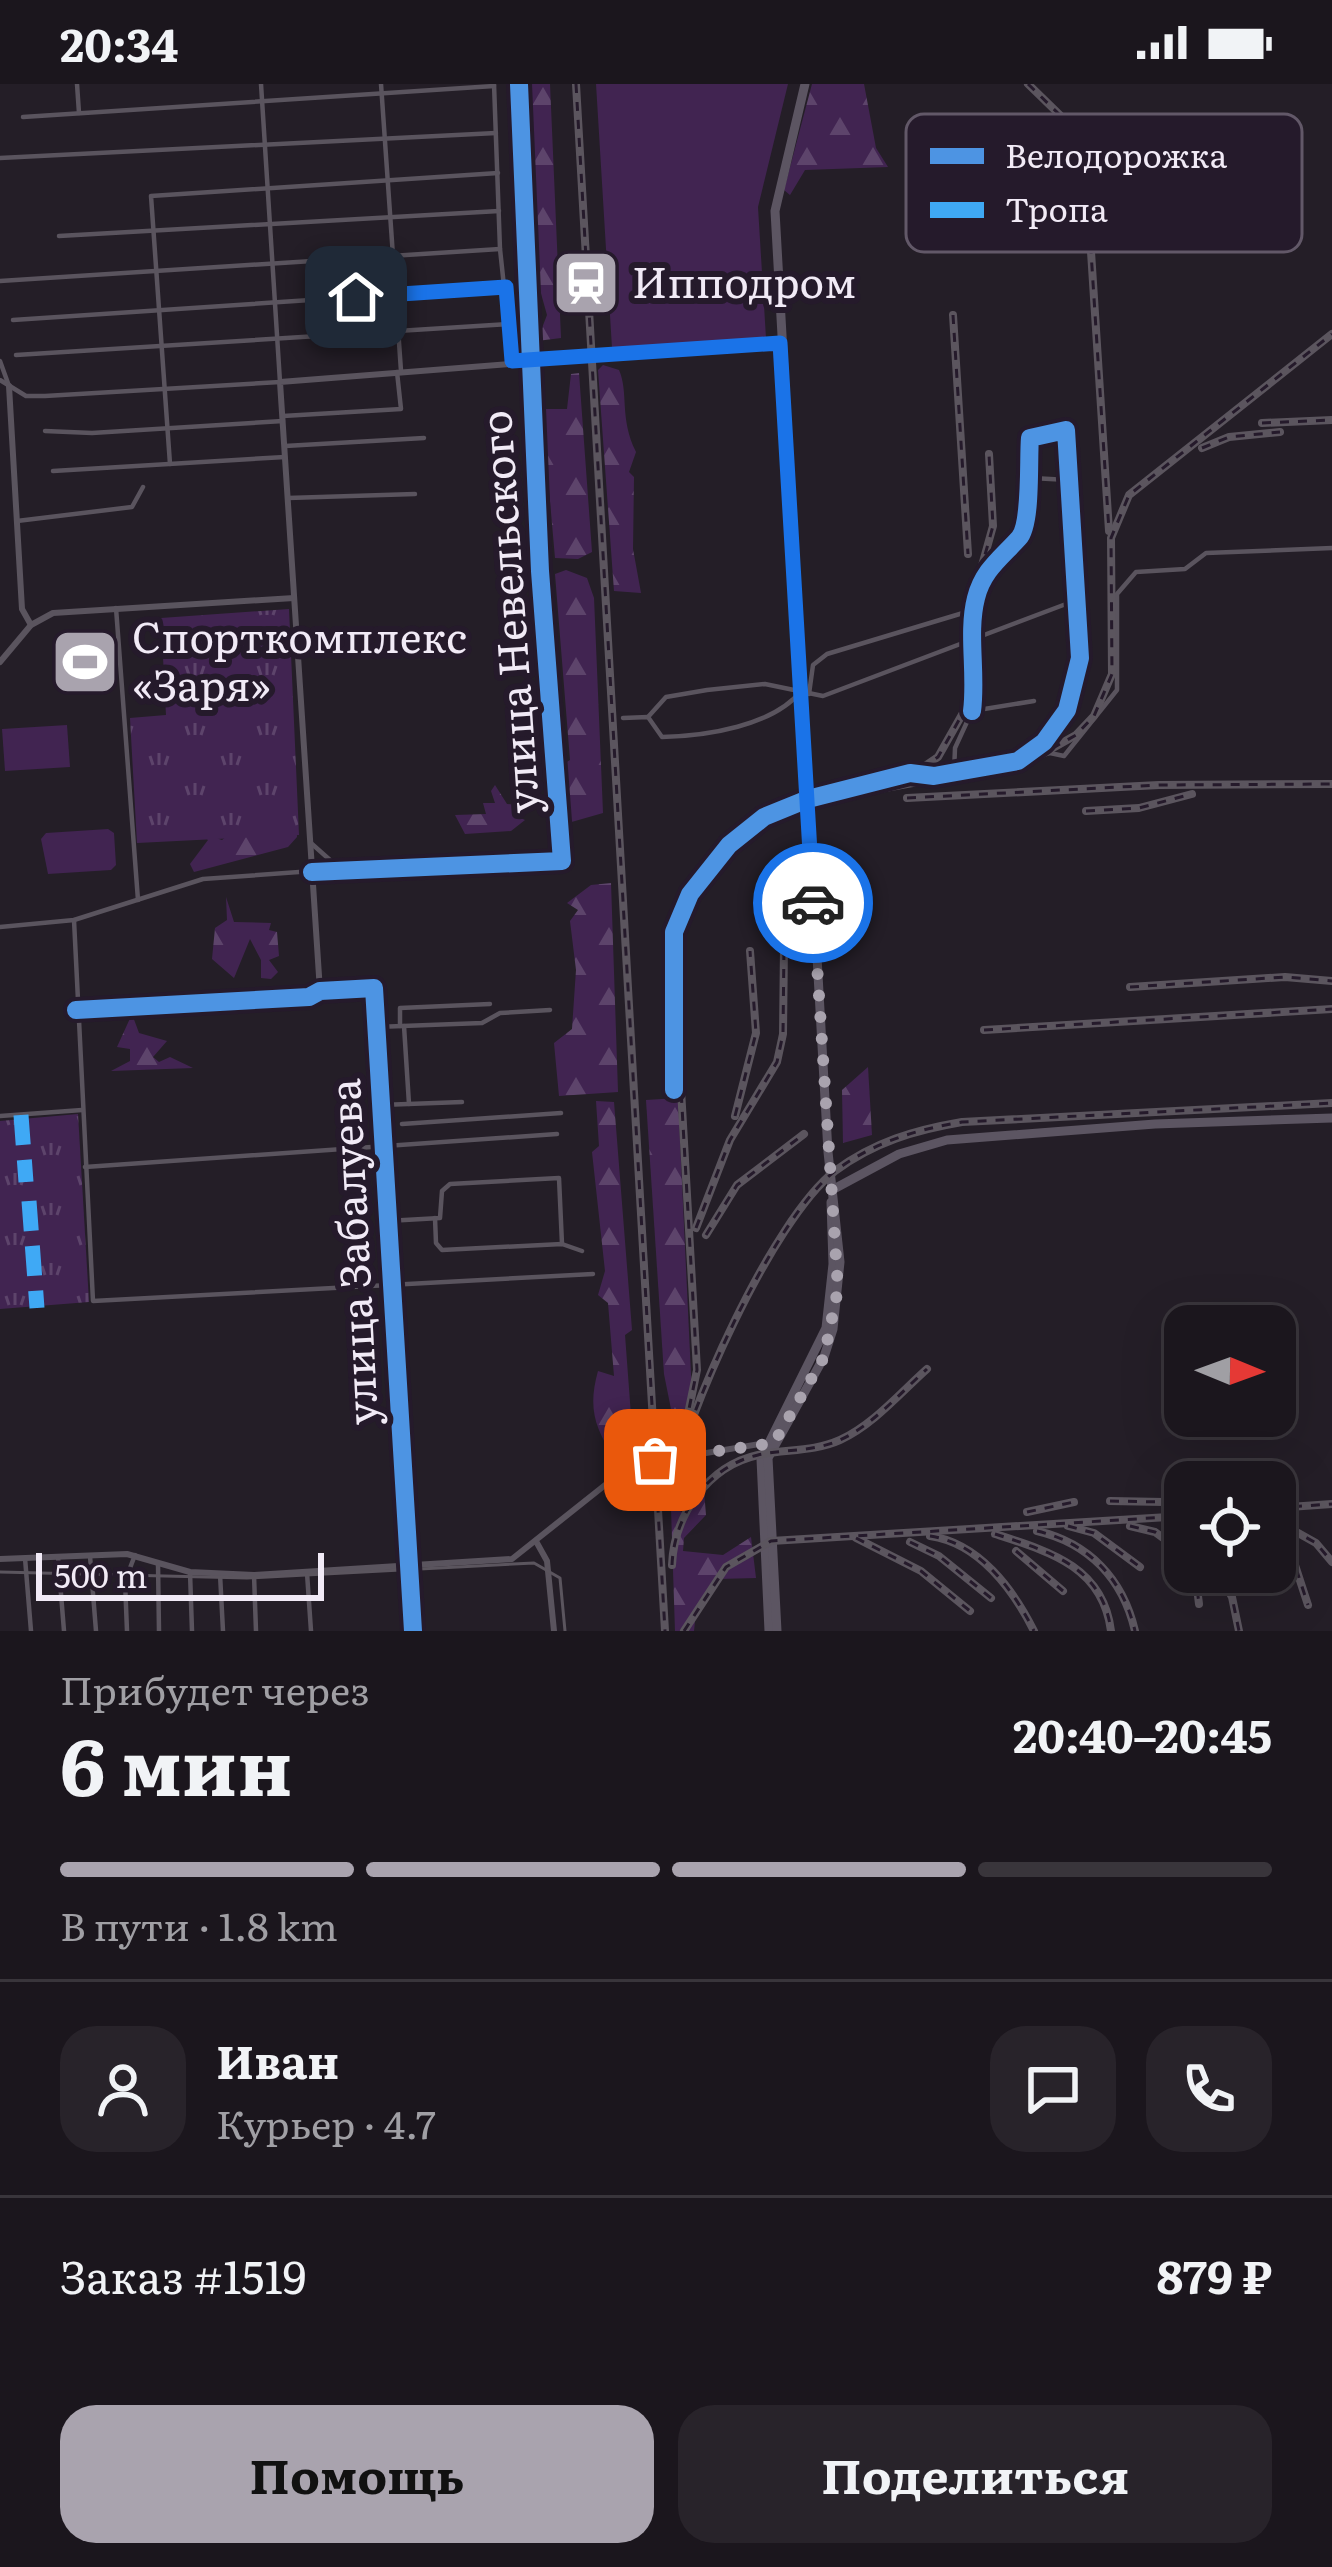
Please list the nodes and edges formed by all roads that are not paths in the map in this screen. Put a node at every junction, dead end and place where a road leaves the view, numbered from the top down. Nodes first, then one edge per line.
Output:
1 (77, 84) edge
2 (261, 84) edge
3 (519, 84) edge
4 (805, 84) edge
5 (494, 85) edge
6 (382, 88) edge
7 (262, 100) junction
8 (79, 113) junction
9 (23, 117) dead end
10 (496, 133) junction
11 (385, 137) junction
12 (265, 143) junction
13 (0, 158) edge
14 (498, 173) junction
15 (388, 179) junction
16 (267, 187) junction
17 (499, 211) junction
18 (391, 216) junction
19 (269, 225) junction
20 (154, 233) junction
21 (58, 236) dead end
22 (500, 249) junction
23 (393, 256) junction
24 (272, 264) junction
25 (156, 273) junction
26 (0, 281) edge
27 (506, 287) junction
28 (396, 294) junction
29 (275, 303) junction
30 (159, 311) junction
31 (13, 320) dead end
32 (509, 325) junction
33 (398, 332) junction
34 (278, 340) junction
35 (780, 343) junction
36 (161, 348) junction
37 (16, 355) dead end
38 (531, 359) junction
39 (0, 361) edge
40 (512, 361) junction
41 (399, 371) junction
42 (0, 380) edge
43 (280, 382) junction
44 (9, 386) junction
45 (164, 389) junction
46 (283, 419) junction
47 (167, 428) junction
48 (45, 431) dead end
49 (424, 438) dead end
50 (284, 446) junction
51 (285, 458) junction
52 (170, 464) junction
53 (53, 471) dead end
54 (1032, 478) junction
55 (1070, 480) junction
56 (143, 487) dead end
57 (415, 494) dead end
58 (288, 498) junction
59 (17, 521) junction
60 (1332, 548) edge
61 (294, 598) junction
62 (1076, 600) junction
63 (116, 608) junction
64 (31, 625) junction
65 (974, 638) junction
66 (966, 642) junction
67 (0, 662) edge
68 (805, 694) junction
69 (1034, 701) dead end
70 (972, 711) junction
71 (648, 717) junction
72 (623, 718) dead end
73 (1018, 761) junction
74 (954, 773) junction
75 (808, 799) junction
76 (310, 841) junction
77 (562, 857) junction
78 (339, 868) junction
79 (312, 872) junction
80 (138, 900) junction
81 (74, 920) junction
82 (0, 927) edge
83 (320, 992) junction
84 (490, 1004) dead end
85 (76, 1010) junction
86 (550, 1010) dead end
87 (402, 1026) junction
88 (376, 1027) junction
89 (674, 1090) dead end
90 (463, 1102) dead end
91 (409, 1104) junction
92 (381, 1105) junction
93 (82, 1110) junction
94 (561, 1112) dead end
95 (0, 1117) edge
96 (476, 1118) junction
97 (1332, 1118) edge
98 (402, 1124) dead end
99 (556, 1134) dead end
100 (478, 1139) junction
101 (383, 1145) junction
102 (85, 1167) junction
103 (832, 1190) junction
104 (435, 1218) junction
105 (388, 1222) junction
106 (562, 1244) junction
107 (583, 1251) dead end
108 (592, 1274) dead end
109 (391, 1282) junction
110 (770, 1442) junction
111 (537, 1543) junction
112 (135, 1555) junction
113 (90, 1556) junction
114 (58, 1557) junction
115 (25, 1558) junction
116 (0, 1559) edge
117 (158, 1563) junction
118 (409, 1566) junction
119 (190, 1572) junction
120 (308, 1573) junction
121 (220, 1574) junction
122 (254, 1575) junction
123 (31, 1631) edge
124 (64, 1631) edge
125 (96, 1631) edge
126 (128, 1631) edge
127 (160, 1631) edge
128 (192, 1631) edge
129 (223, 1631) edge
130 (256, 1631) edge
131 (310, 1631) edge
132 (413, 1631) edge
133 (554, 1631) edge
134 (772, 1631) edge

1 - 8 street
2 - 7 street
3 - 38 street, улица Невельского
4 - 35 main road
5 - 6 street
5 - 10 street
6 - 7 street
6 - 11 street
7 - 8 street
7 - 12 street
8 - 9 street
10 - 11 street
10 - 14 street
11 - 12 street
11 - 15 street
12 - 13 street
12 - 16 street
14 - 15 street
14 - 17 street
15 - 16 street
15 - 18 street
16 - 19 street
16 - 20 street
17 - 18 street
17 - 22 street
18 - 19 street
18 - 23 street
19 - 20 street
19 - 24 street
20 - 21 street
20 - 25 street
22 - 23 street
22 - 27 street
23 - 24 street
23 - 28 street
24 - 25 street
24 - 29 street
25 - 26 street
25 - 30 street
27 - 28 street
27 - 32 street
28 - 29 street
28 - 33 street
29 - 30 street
29 - 34 street
30 - 31 street
30 - 36 street
32 - 33 street
32 - 40 street
33 - 34 street
33 - 41 street
34 - 36 street
34 - 43 street
35 - 38 street
35 - 68 main road
36 - 37 street
36 - 45 street
38 - 40 street
38 - 77 street, улица Невельского
39 - 44 street
40 - 41 street
41 - 43 street
41 - 46 street
42 - 44 street
43 - 45 street
43 - 46 street
44 - 45 street
44 - 59 street
45 - 47 street
46 - 47 street
46 - 50 street
47 - 48 street
47 - 52 street
49 - 50 street
50 - 51 street
51 - 52 street
51 - 58 street
52 - 53 street
54 - 55 street
54 - 55 street
54 - 65 street
55 - 62 street
56 - 59 street
57 - 58 street
58 - 61 street
59 - 64 street
60 - 73 street
61 - 63 street
61 - 76 street
62 - 65 street
62 - 73 street
63 - 64 street
63 - 80 street
64 - 67 street
65 - 66 street
65 - 70 street
66 - 68 street
66 - 68 street
68 - 71 street
68 - 71 street
68 - 75 main road
69 - 70 street
70 - 74 street
71 - 72 street
73 - 74 street
74 - 75 street
75 - 89 street
75 - 103 main road
76 - 78 street
76 - 79 street
77 - 78 street
77 - 79 street
78 - 79 street
79 - 80 street
79 - 83 street
80 - 81 street
81 - 82 street
81 - 85 street
83 - 85 street
83 - 88 street, улица Забалуева
84 - 87 street
85 - 93 street
86 - 87 street
87 - 88 street
87 - 91 street
88 - 92 street, улица Забалуева
90 - 91 street
91 - 92 street
92 - 101 street, улица Забалуева
93 - 95 street
93 - 102 street
94 - 96 street
96 - 98 street
96 - 100 street
97 - 103 main road
99 - 100 street
100 - 101 street
101 - 102 street
101 - 105 street, улица Забалуева
102 - 109 street
103 - 110 main road
104 - 105 street
104 - 106 street
104 - 106 street
105 - 109 street, улица Забалуева
106 - 107 street
108 - 109 street
109 - 118 street, улица Забалуева
110 - 111 street
110 - 134 main road
111 - 118 street
111 - 133 street
112 - 113 street
112 - 117 street
112 - 126 street
113 - 114 street
113 - 125 street
114 - 115 street
114 - 124 street
115 - 116 street
115 - 123 street
117 - 119 street
117 - 127 street
118 - 120 street
118 - 132 street
119 - 121 street
119 - 128 street
120 - 122 street
120 - 131 street
121 - 122 street
121 - 129 street
122 - 130 street

